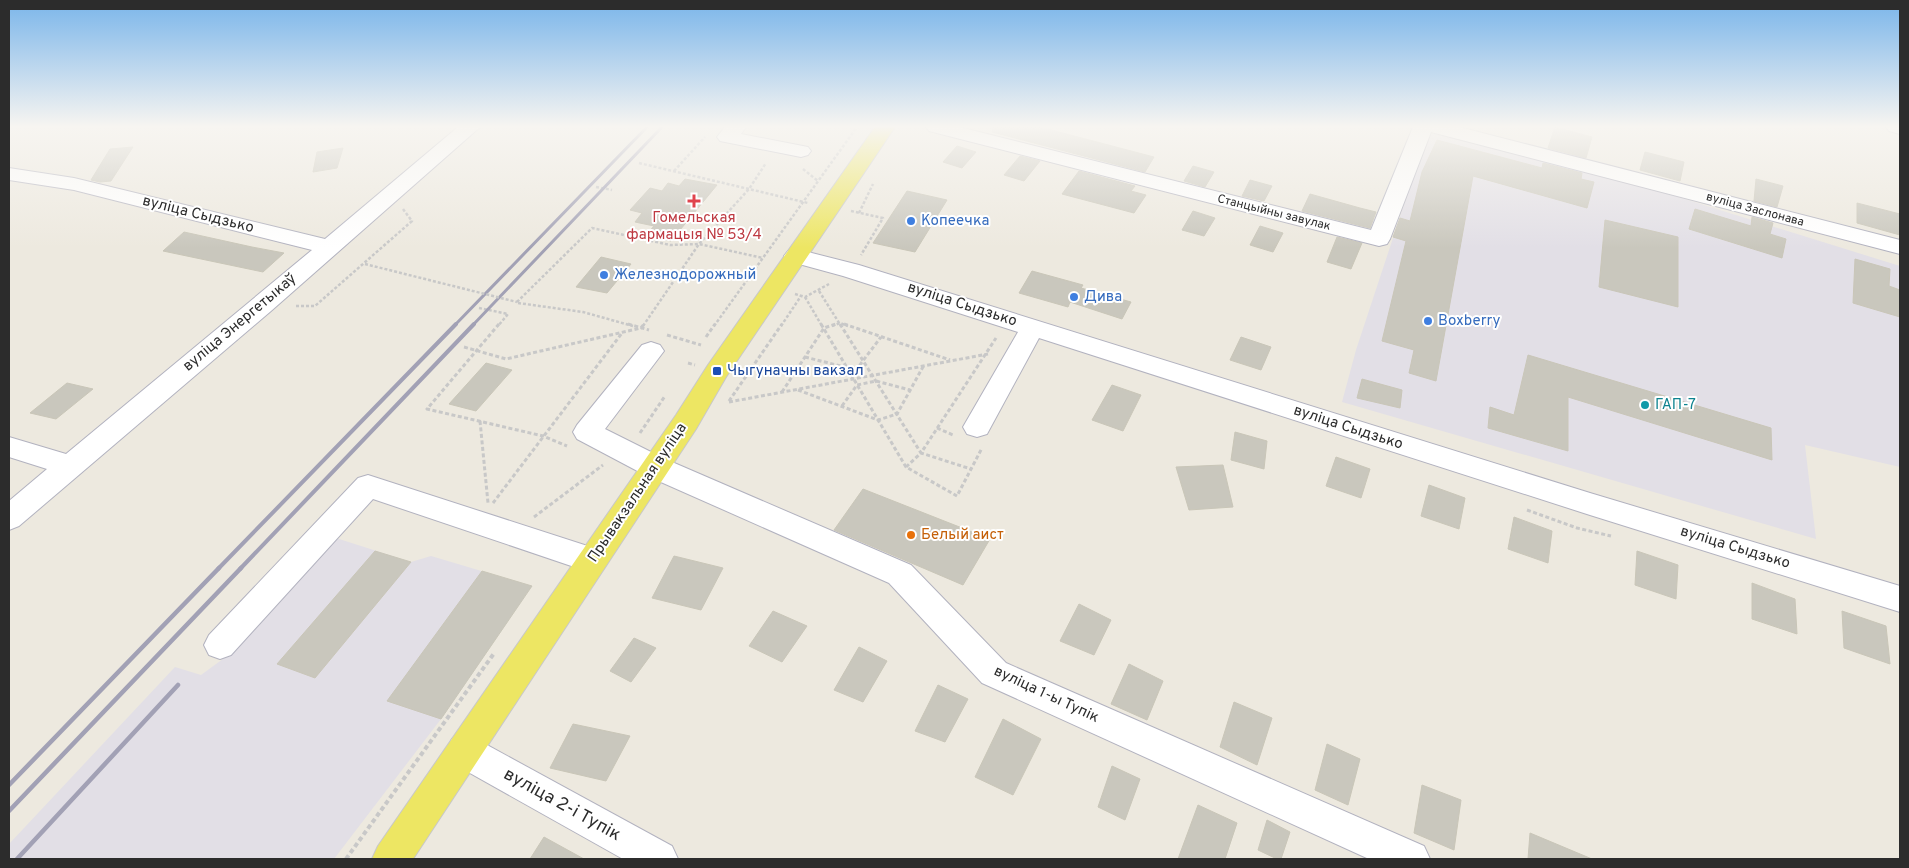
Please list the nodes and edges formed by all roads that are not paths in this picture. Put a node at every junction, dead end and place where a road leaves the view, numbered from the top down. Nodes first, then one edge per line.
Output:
1 (422, 168) edge
2 (857, 168) edge
3 (1096, 168) edge
4 (1407, 168) edge
5 (1593, 168) edge
6 (9, 174) edge
7 (329, 247) junction
8 (1900, 247) edge
9 (796, 256) junction
10 (1029, 334) junction
11 (646, 340) road end
12 (981, 434) road end
13 (9, 447) edge
14 (71, 466) junction
15 (655, 467) junction
16 (9, 518) edge
17 (592, 560) junction
18 (1900, 598) edge
19 (220, 646) dead end
20 (464, 751) junction
21 (391, 859) edge
22 (659, 859) edge
23 (1411, 859) edge

1 - 7 street, вуліца Энергетыкаў
2 - 9 main road, Прывакзальная вуліца
3 - 4 street, Станцыйны завулак
5 - 8 street, вуліца Заслонава
6 - 7 street, вуліца Сыдзько
7 - 14 street, вуліца Энергетыкаў
9 - 10 street, вуліца Сыдзько
9 - 15 main road, Прывакзальная вуліца
10 - 12 street
10 - 18 street, вуліца Сыдзько
11 - 15 street, вуліца 1-ы Тупік
13 - 14 street
14 - 16 street, вуліца Энергетыкаў
15 - 17 main road, Прывакзальная вуліца
15 - 23 street, вуліца 1-ы Тупік
17 - 19 street
17 - 20 main road, Прывакзальная вуліца
20 - 21 main road, Прывакзальная вуліца
20 - 22 street, вуліца 2-і Тупік

